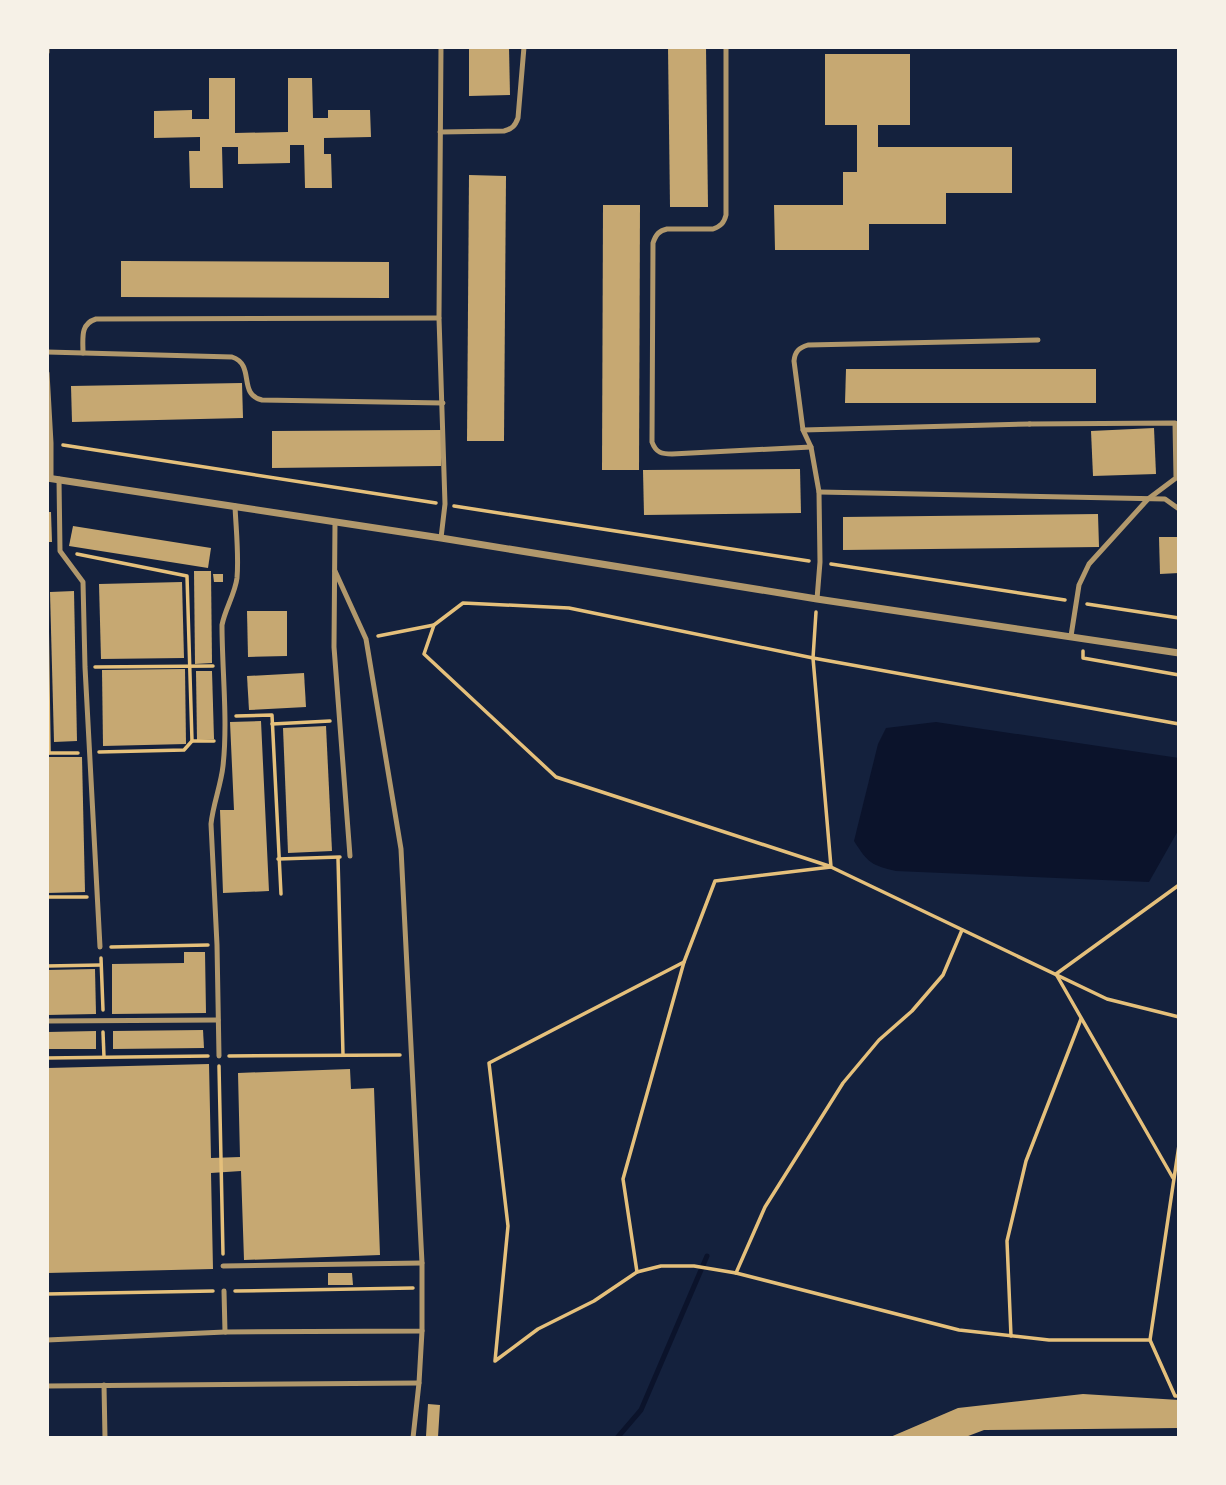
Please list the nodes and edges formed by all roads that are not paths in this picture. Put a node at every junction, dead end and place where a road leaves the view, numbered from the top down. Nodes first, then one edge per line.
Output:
1 (442, 47) edge
2 (524, 47) edge
3 (726, 47) edge
4 (440, 132) junction
5 (439, 318) junction
6 (1038, 340) dead end
7 (47, 352) edge
8 (83, 353) junction
9 (47, 373) edge
10 (443, 403) junction
11 (1029, 425) junction
12 (1049, 425) dead end
13 (803, 430) junction
14 (811, 447) junction
15 (52, 478) edge
16 (819, 492) junction
17 (1148, 499) junction
18 (235, 506) junction
19 (1179, 509) edge
20 (335, 522) junction
21 (442, 538) junction
22 (335, 571) junction
23 (817, 599) junction
24 (1071, 636) junction
25 (1179, 653) edge
26 (349, 856) road end
27 (100, 947) road end
28 (218, 1020) junction
29 (47, 1021) edge
30 (219, 1056) road end
31 (422, 1263) junction
32 (223, 1266) road end
33 (224, 1291) road end
34 (422, 1331) junction
35 (225, 1332) junction
36 (47, 1340) edge
37 (419, 1383) junction
38 (104, 1385) junction
39 (47, 1386) edge
40 (105, 1438) edge
41 (413, 1438) edge

1 - 4 lane
2 - 4 lane
3 - 14 lane
4 - 5 lane
5 - 8 lane
5 - 10 lane
6 - 13 lane
7 - 8 lane
8 - 10 lane
9 - 15 lane
10 - 21 lane
11 - 12 lane
11 - 13 lane
11 - 17 lane
13 - 14 lane
14 - 16 lane
15 - 18 street
15 - 27 lane
16 - 17 lane
16 - 23 lane
17 - 19 lane
17 - 24 lane
18 - 20 street
18 - 28 lane
20 - 21 street
20 - 22 lane
21 - 23 street
22 - 26 lane
22 - 31 lane
23 - 24 street
24 - 25 street
28 - 29 lane
28 - 30 lane
31 - 32 lane
31 - 34 lane
33 - 35 lane
34 - 35 lane
34 - 37 lane
35 - 36 lane
37 - 38 lane
37 - 41 lane
38 - 39 lane
38 - 40 lane

